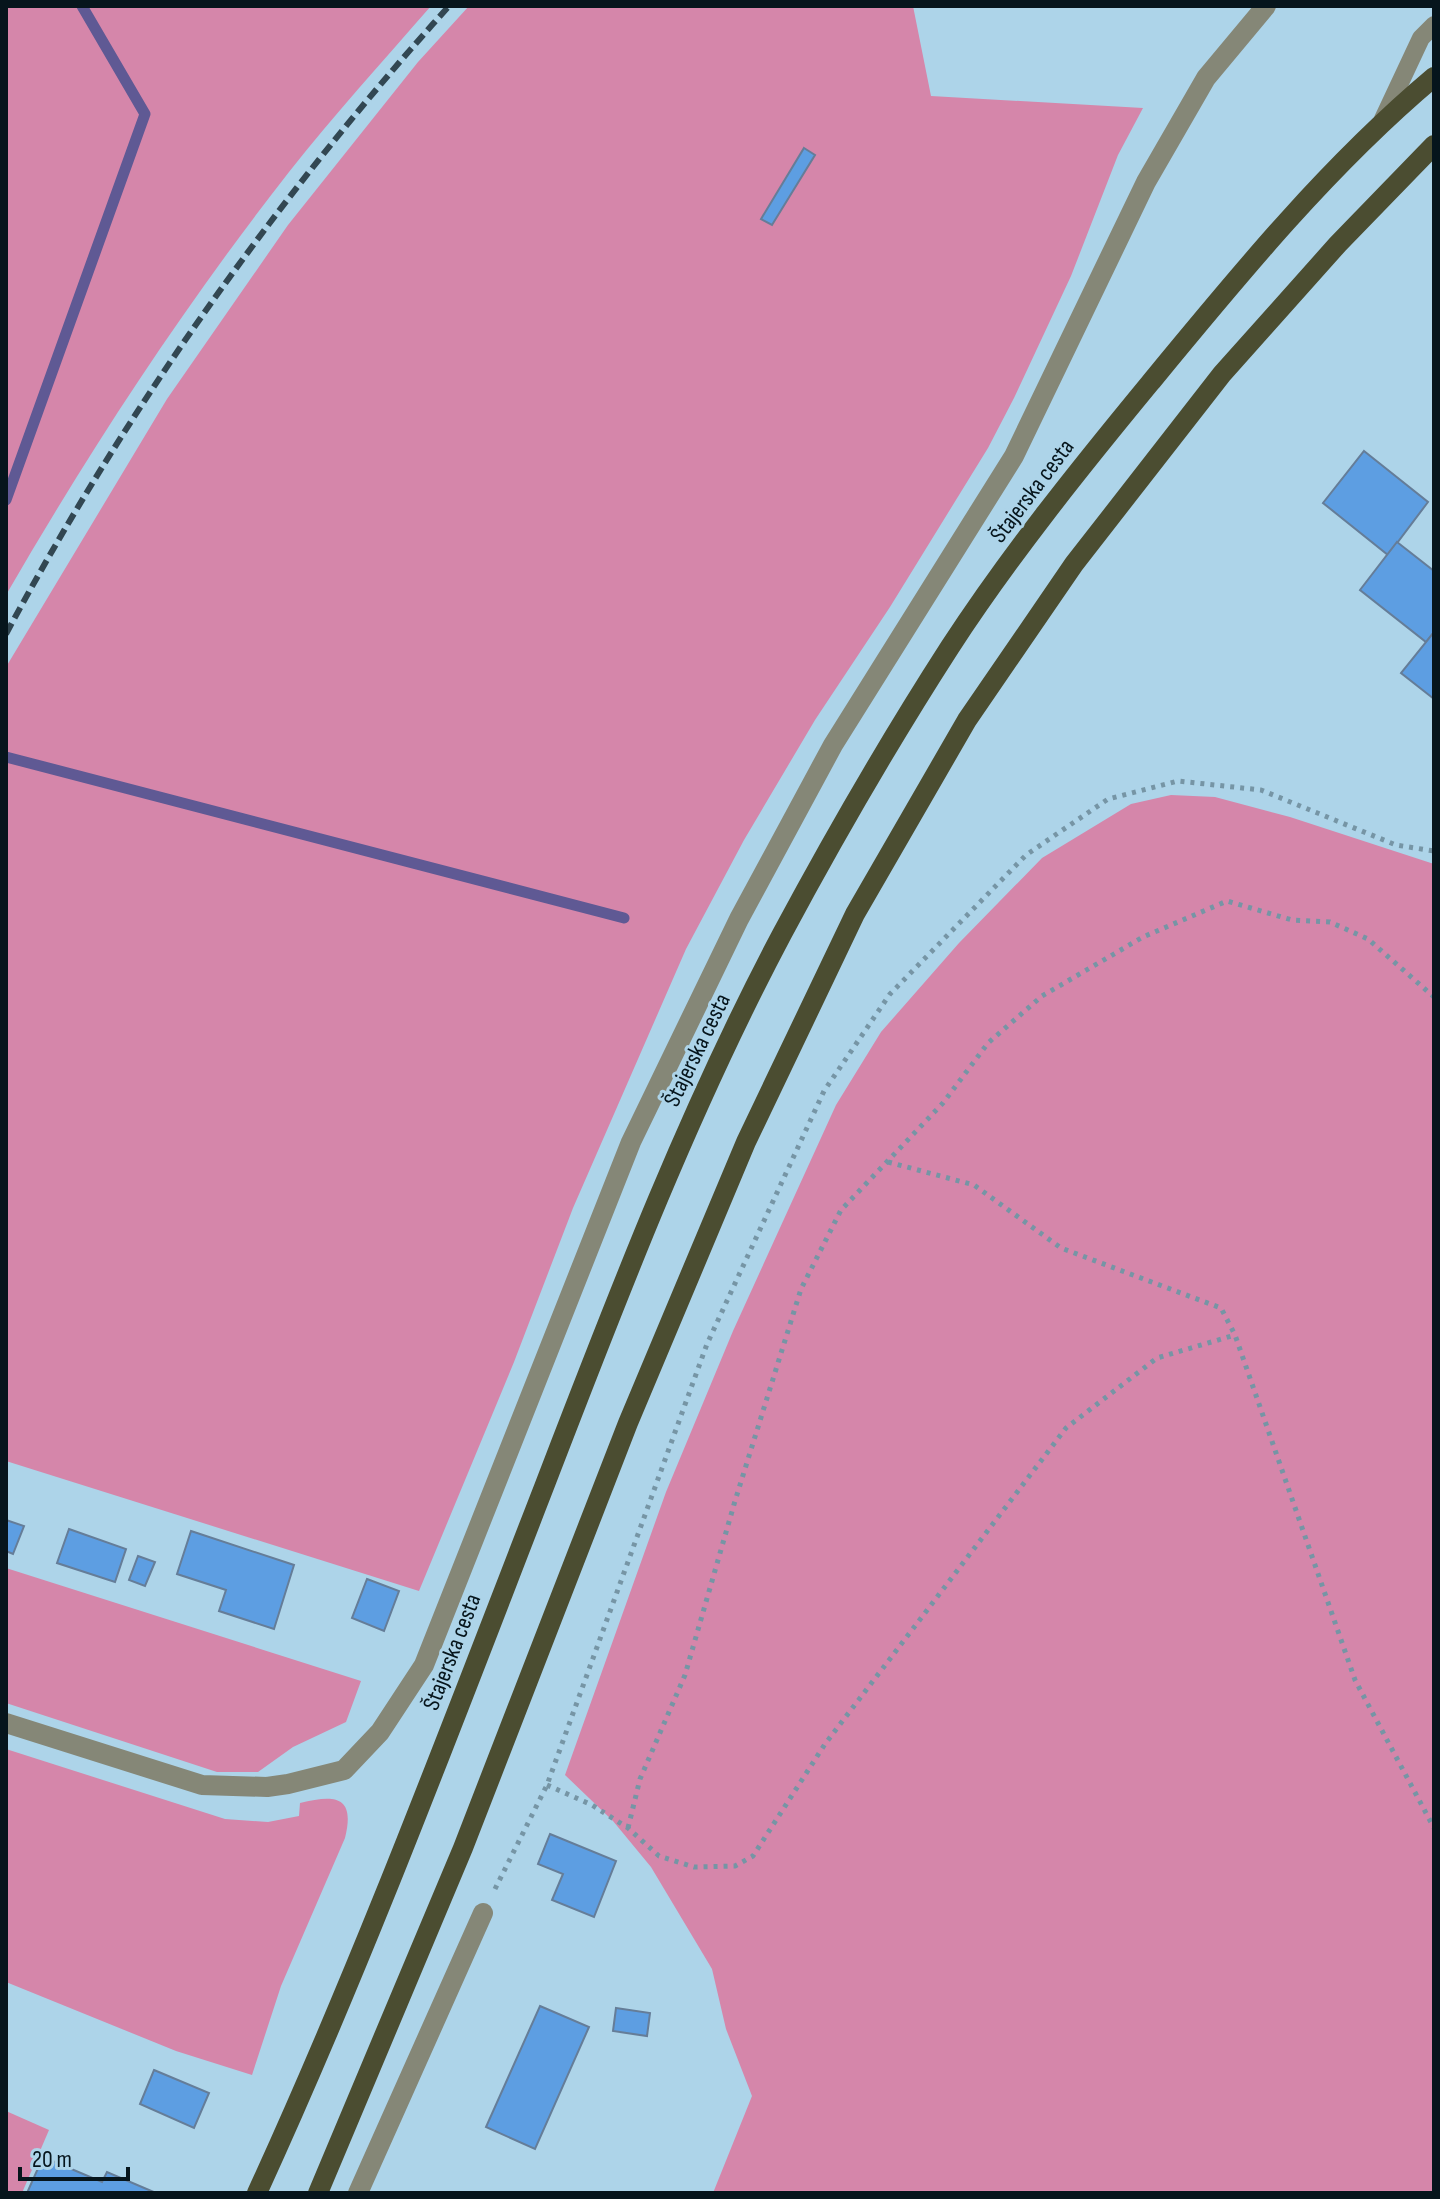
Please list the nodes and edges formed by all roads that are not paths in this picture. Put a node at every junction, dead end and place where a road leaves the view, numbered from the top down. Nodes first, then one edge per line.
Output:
1 (1266, 6) edge
2 (1434, 25) edge
3 (1434, 77) edge
4 (1383, 119) junction
5 (1434, 145) edge
6 (6, 1723) edge
7 (483, 1913) road end
8 (257, 2193) edge
9 (318, 2193) edge
10 (358, 2193) edge

1 - 6 street
2 - 4 lane
3 - 4 main road, Štajerska cesta
4 - 8 main road, Štajerska cesta
5 - 9 main road
7 - 10 street

